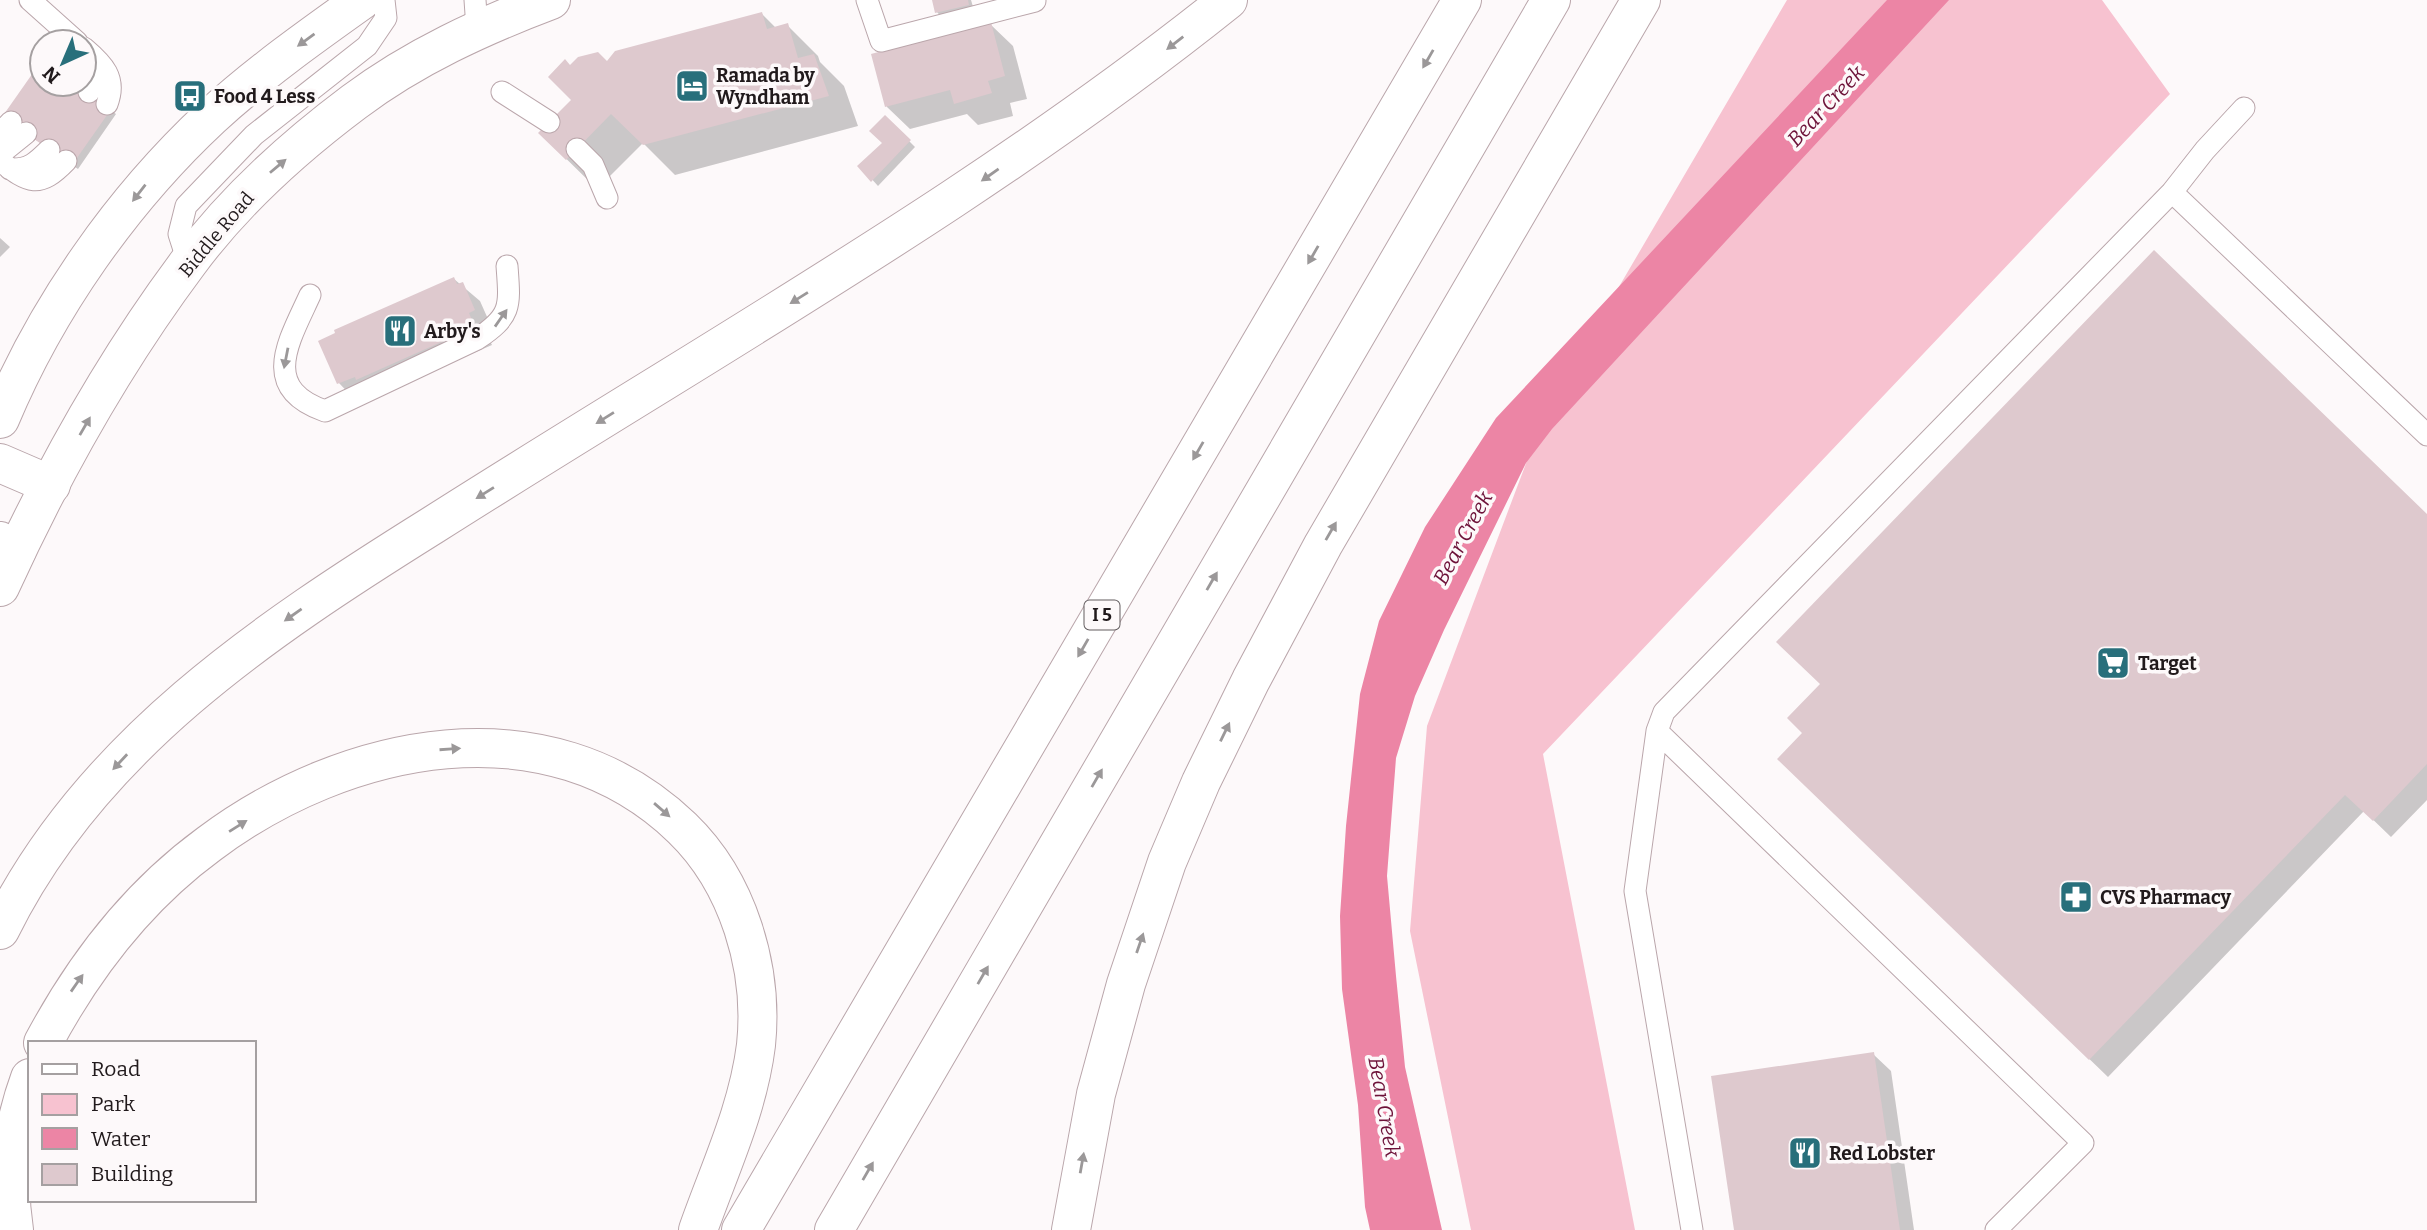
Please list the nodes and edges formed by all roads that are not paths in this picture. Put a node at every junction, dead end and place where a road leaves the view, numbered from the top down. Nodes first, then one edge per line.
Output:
1 (362, 0) edge
2 (384, 0) edge
3 (551, 0) edge
4 (867, 0) edge
5 (1036, 0) edge
6 (1228, 0) edge
7 (1462, 0) edge
8 (1551, 0) edge
9 (1641, 0) edge
10 (35, 5) edge
11 (476, 14) edge
12 (56, 28) edge
13 (98, 61) edge
14 (502, 92) dead end
15 (98, 98) dead end
16 (2244, 108) dead end
17 (549, 122) dead end
18 (12, 130) edge
19 (577, 149) dead end
20 (58, 155) dead end
21 (3, 161) edge
22 (2172, 192) junction
23 (607, 198) dead end
24 (188, 262) junction
25 (507, 266) dead end
26 (310, 295) dead end
27 (0, 419) edge
28 (2427, 435) edge
29 (0, 463) edge
30 (51, 485) junction
31 (9, 545) edge
32 (0, 587) edge
33 (1657, 731) junction
34 (0, 930) edge
35 (44, 1041) edge
36 (28, 1086) edge
37 (14, 1230) edge
38 (698, 1230) edge
39 (741, 1230) edge
40 (834, 1230) edge
41 (1071, 1230) edge
42 (1692, 1230) edge
43 (1996, 1230) edge

1 -> 27 main road
2 - 24 lane
3 - 11 main road, Biddle Road
4 - 5 lane
6 -> 34 main road
7 -> 39 main road, I 5
40 -> 8 main road
41 -> 9 main road
10 - 12 lane
24 -> 11 main road, Biddle Road
13 - 15 lane
14 - 17 lane
16 - 22 lane
18 - 21 lane
19 - 23 lane
20 - 21 lane
22 - 28 lane
22 - 33 lane
30 -> 24 main road, Biddle Road
26 -> 25 lane
29 - 30 main road
30 - 31 main road, Biddle Road
31 - 32 main road, Biddle Road
33 - 42 lane
33 - 43 lane
35 -> 38 main road
36 - 37 main road

